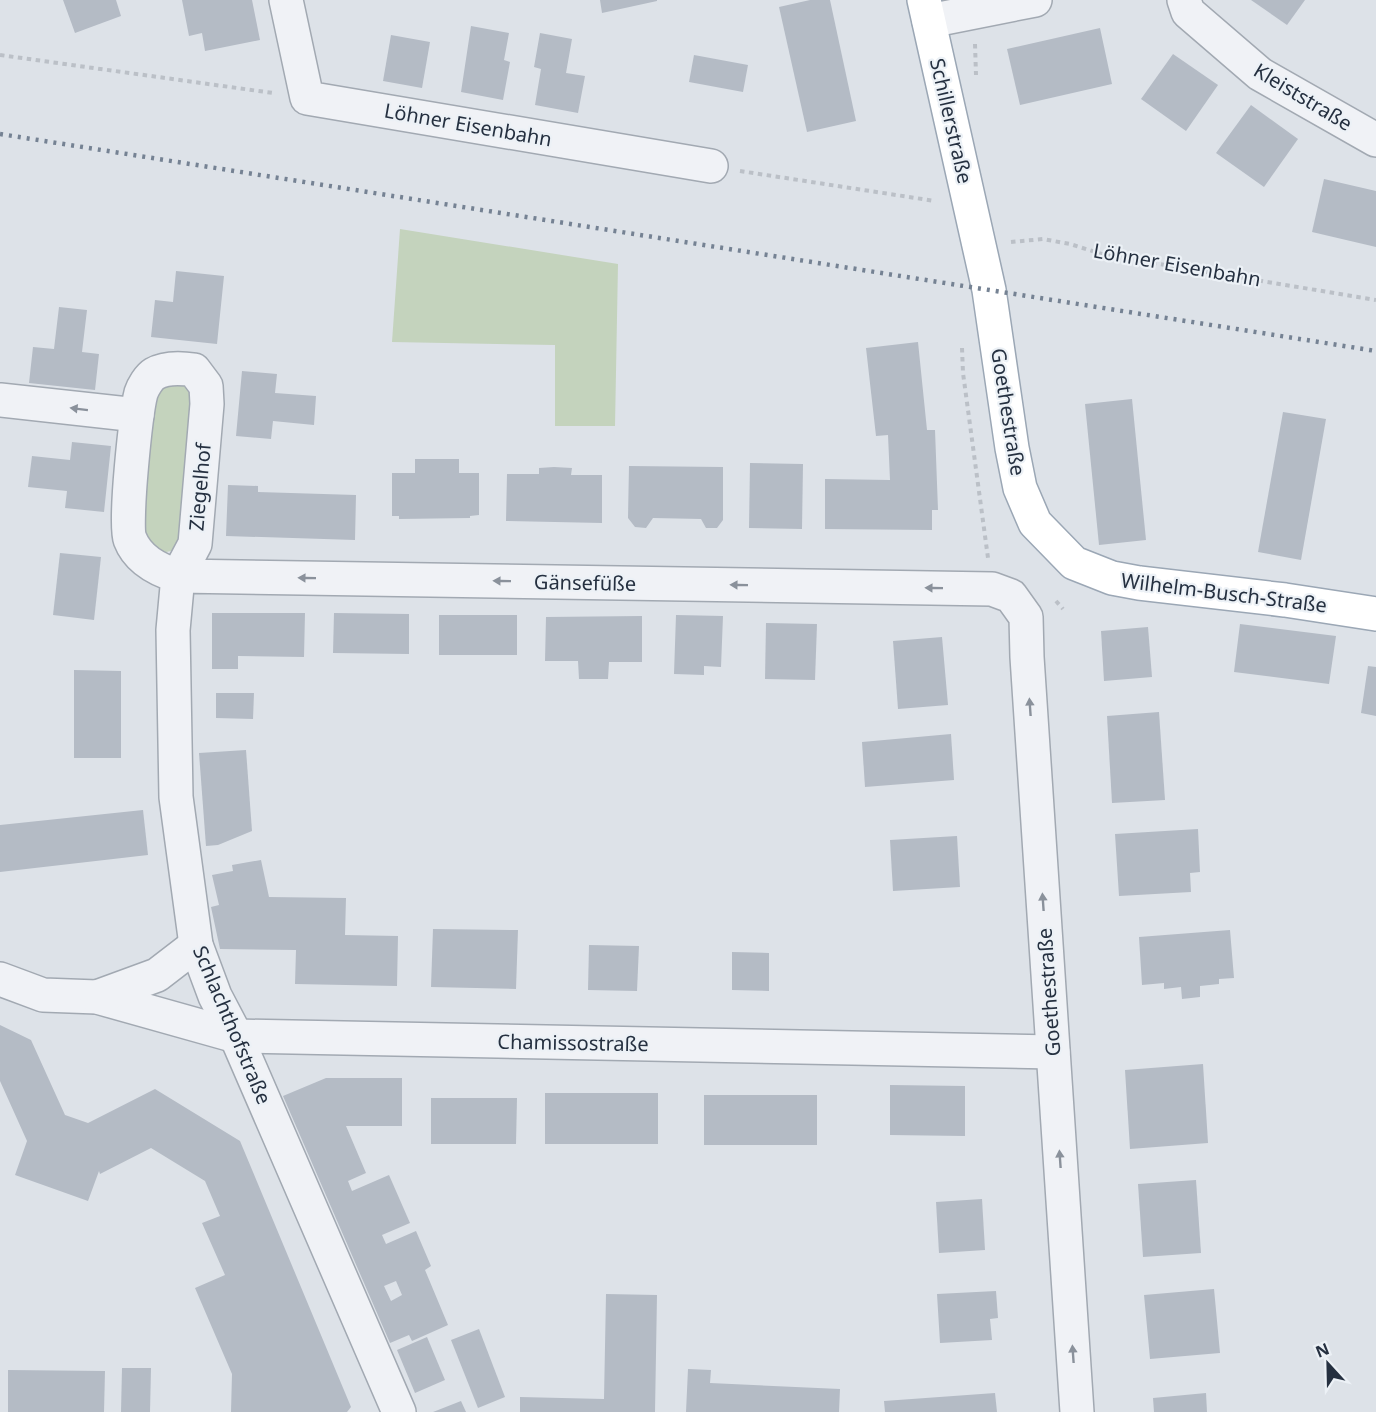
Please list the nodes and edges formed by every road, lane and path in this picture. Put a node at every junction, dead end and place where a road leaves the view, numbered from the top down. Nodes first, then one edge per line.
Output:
1 (285, 0) edge
2 (1035, 0) edge
3 (1184, 0) edge
4 (926, 10) edge
5 (0, 55) edge
6 (307, 98) junction
7 (1376, 140) edge
8 (711, 166) joint
9 (935, 201) dead end
10 (979, 242) junction
11 (1376, 300) edge
12 (962, 339) dead end
13 (0, 400) edge
14 (137, 415) junction
15 (1074, 563) joint
16 (178, 576) junction
17 (992, 589) junction
18 (1376, 614) edge
19 (196, 945) junction
20 (0, 979) edge
21 (97, 998) junction
22 (236, 1036) junction
23 (1053, 1052) junction
24 (399, 1412) edge
25 (1077, 1412) edge

1 - 6 street
2 - 4 street
3 - 7 street, Kleiststraße
4 - 10 main road, Schillerstraße
5 - 6 path
6 - 8 street, Löhner Eisenbahn
8 - 9 path
10 - 11 path, Löhner Eisenbahn
10 - 15 main road, Goethestraße
12 - 17 path
14 -> 13 street
14 - 16 street, Ziegelhof
14 - 16 street, Ziegelhof
15 - 18 main road, Wilhelm-Busch-Straße
17 -> 16 street, Gänsefüße
16 - 19 street, Schlachthofstraße
23 -> 17 street, Goethestraße
19 - 21 street, Chamissostraße
19 - 22 street, Schlachthofstraße
20 - 21 street, Chamissostraße
21 - 22 street, Chamissostraße
22 - 23 street, Chamissostraße
22 - 24 street, Schlachthofstraße
25 -> 23 street, Goethestraße

